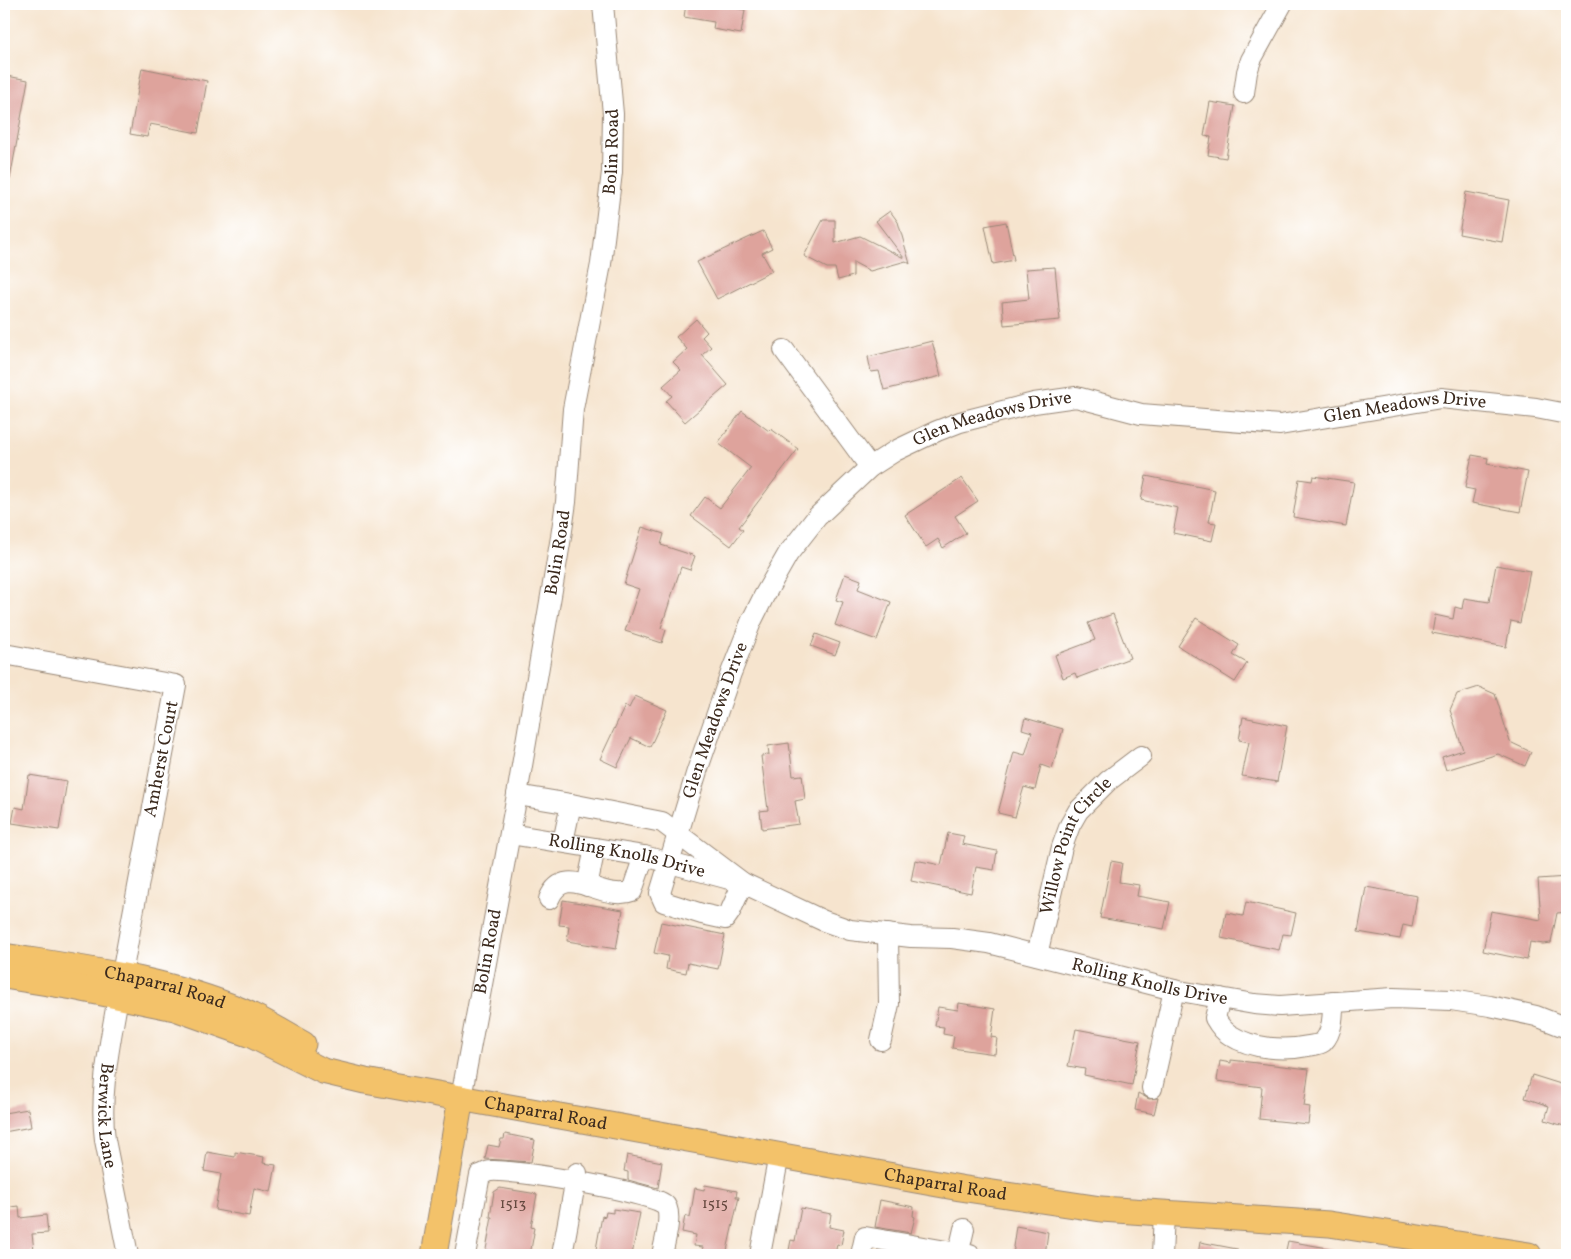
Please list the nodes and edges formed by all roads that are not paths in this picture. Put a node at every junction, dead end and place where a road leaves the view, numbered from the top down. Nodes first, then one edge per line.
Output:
1 (603, 4) edge
2 (1282, 4) edge
3 (1244, 92) dead end
4 (784, 350) dead end
5 (1567, 414) edge
6 (870, 467) junction
7 (4, 654) edge
8 (1141, 756) dead end
9 (517, 795) junction
10 (571, 804) junction
11 (678, 833) junction
12 (510, 834) junction
13 (563, 842) junction
14 (595, 848) junction
15 (644, 856) junction
16 (669, 862) junction
17 (743, 882) junction
18 (587, 886) junction
19 (549, 899) dead end
20 (888, 934) junction
21 (1037, 955) junction
22 (4, 956) edge
23 (4, 976) edge
24 (120, 986) junction
25 (1174, 990) junction
26 (1220, 998) junction
27 (1333, 1002) junction
28 (1567, 1028) edge
29 (881, 1040) dead end
30 (1152, 1088) dead end
31 (461, 1098) junction
32 (779, 1155) junction
33 (576, 1177) junction
34 (1164, 1214) junction
35 (964, 1230) dead end
36 (962, 1254) edge
37 (128, 1255) edge
38 (434, 1255) edge
39 (465, 1255) edge
40 (562, 1255) edge
41 (662, 1255) edge
42 (760, 1255) edge
43 (861, 1255) edge
44 (1162, 1255) edge
45 (1530, 1255) edge

1 - 9 street, Bolin Road
2 - 3 street
4 - 6 street
5 - 6 street, Glen Meadows Drive
6 - 11 street, Glen Meadows Drive
7 - 24 street, Amherst Court
8 - 21 street, Willow Point Circle
9 - 10 street, Rolling Knolls Drive
9 - 12 street, Bolin Road
10 - 11 street, Rolling Knolls Drive
10 - 13 street
11 - 16 street, Glen Meadows Drive
11 - 17 street, Rolling Knolls Drive
12 - 13 street, Rolling Knolls Drive
12 - 31 street, Bolin Road
13 - 14 street, Rolling Knolls Drive
14 - 15 street, Rolling Knolls Drive
14 - 18 street
15 - 16 street, Rolling Knolls Drive
15 - 18 street
16 - 17 street, Rolling Knolls Drive
16 - 17 street, Glen Meadows Drive
17 - 20 street, Rolling Knolls Drive
18 - 19 street
20 - 21 street, Rolling Knolls Drive
20 - 29 street
21 - 25 street, Rolling Knolls Drive
22 - 24 main road, Chaparral Road
23 - 24 main road, Chaparral Road
24 - 31 main road, Chaparral Road
24 - 37 street, Berwick Lane
25 - 26 street, Rolling Knolls Drive
25 - 30 street
26 - 27 street, Rolling Knolls Drive
26 - 27 street
27 - 28 street, Rolling Knolls Drive
31 - 32 main road, Chaparral Road
31 - 38 main road
32 - 34 main road, Chaparral Road
32 - 42 street
33 - 39 street
33 - 40 street
33 - 41 street
34 - 44 street
34 - 45 main road, Chaparral Road
35 - 36 street
36 - 43 street

